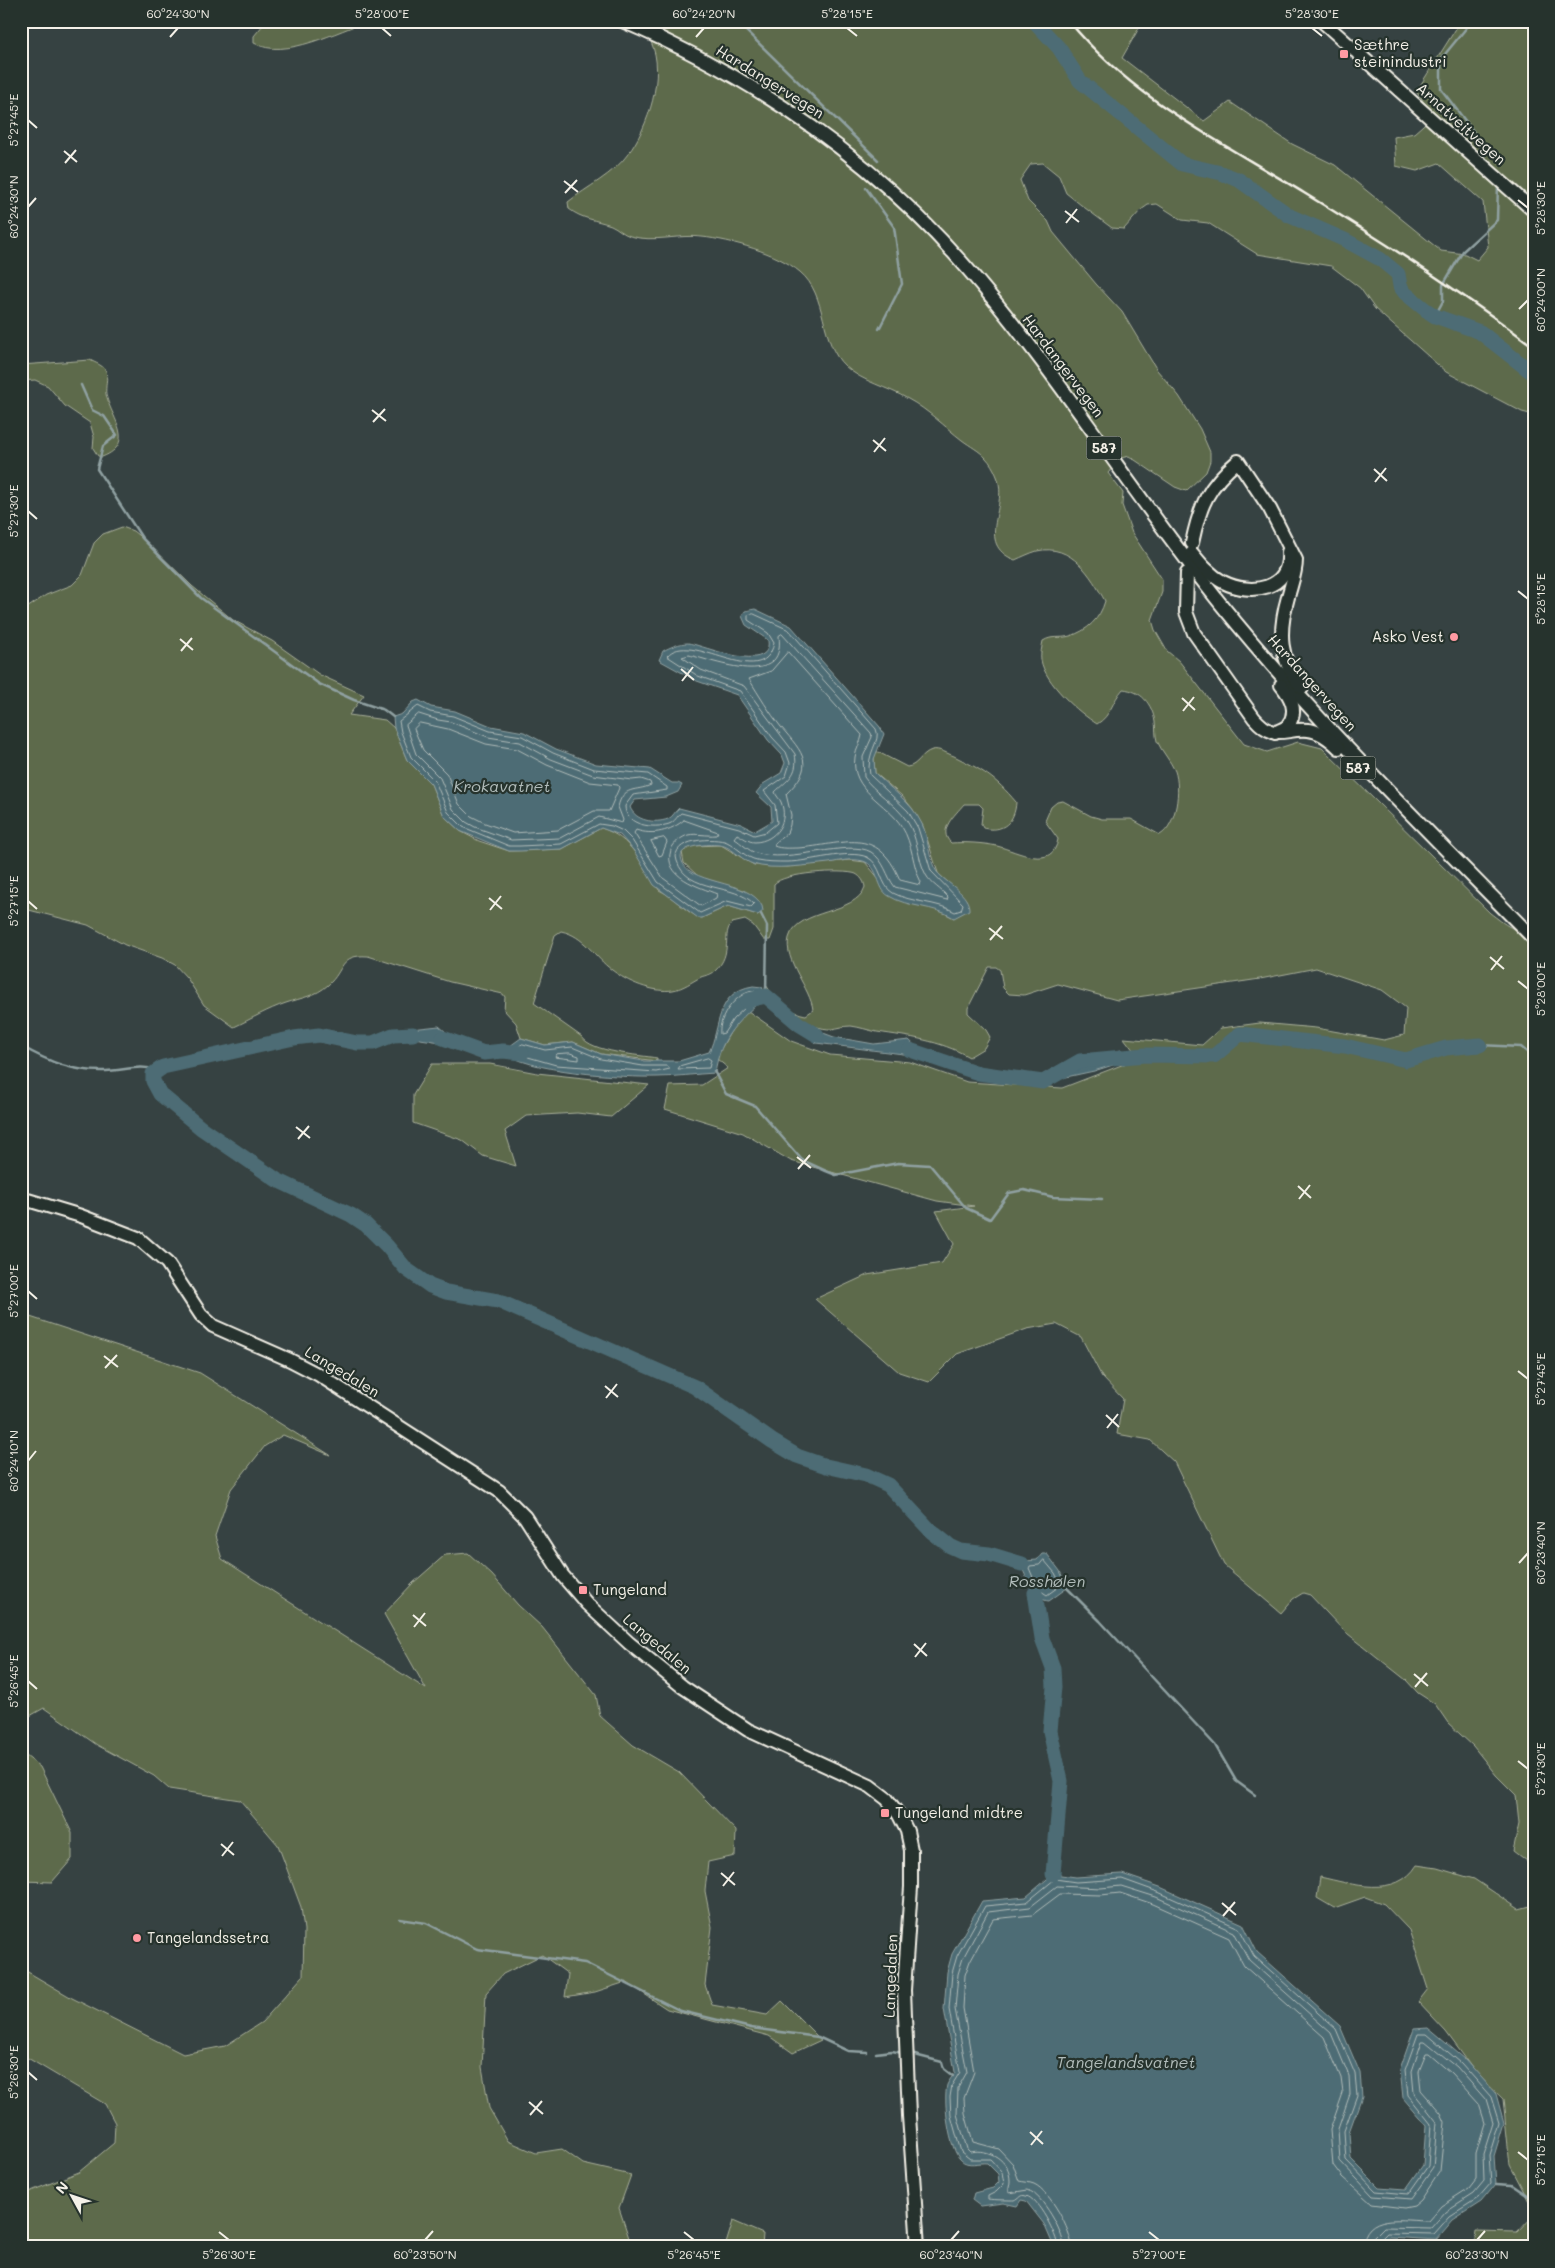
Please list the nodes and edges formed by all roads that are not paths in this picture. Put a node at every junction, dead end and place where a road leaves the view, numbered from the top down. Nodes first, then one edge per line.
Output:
1 (622, 21) edge
2 (1322, 21) edge
3 (1534, 211) edge
4 (1103, 447) junction
5 (1192, 543) dead end
6 (1288, 544) junction
7 (1187, 573) dead end
8 (1222, 606) junction
9 (1275, 733) junction
10 (1394, 797) junction
11 (1430, 833) junction
12 (1534, 939) edge
13 (21, 1198) edge
14 (918, 2247) edge

1 - 4 main road, Hardangervegen / 587
2 - 3 main road, Arnatveitvegen
4 - 6 main road, 587
4 - 8 main road, Hardangervegen / 587
5 - 6 main road, 587
6 - 10 main road, 587
7 - 9 main road
8 - 9 main road, 587
8 - 10 main road, Hardangervegen / 587
9 - 11 main road, 587
10 - 11 main road, Hardangervegen / 587
11 - 12 main road, Hardangervegen / 587
13 - 14 main road, Langedalen

